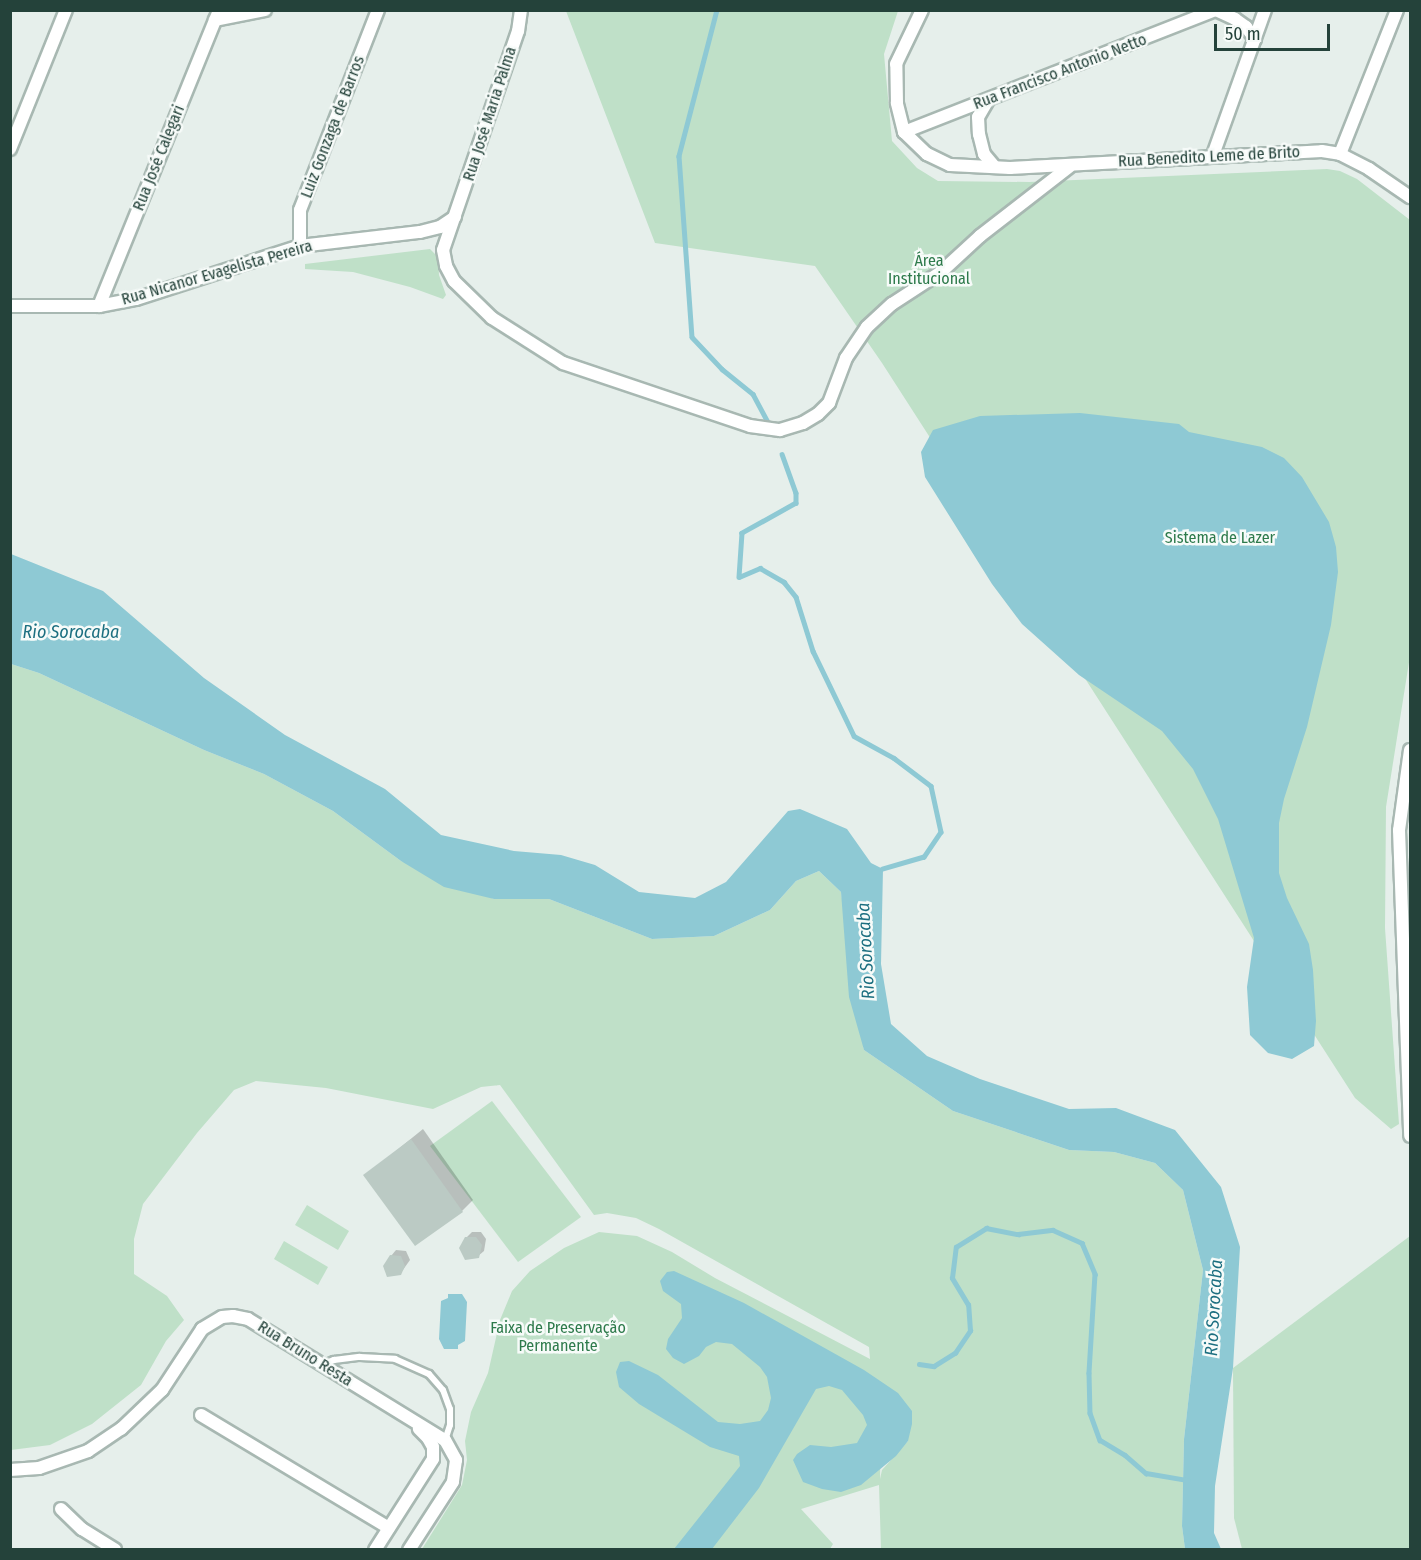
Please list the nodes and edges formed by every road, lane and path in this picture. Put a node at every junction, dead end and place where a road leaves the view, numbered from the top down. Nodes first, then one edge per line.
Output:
1 (66, 10) edge
2 (265, 10) edge
3 (378, 10) edge
4 (521, 10) edge
5 (922, 10) edge
6 (1216, 10) edge
7 (1265, 10) edge
8 (1397, 10) edge
9 (217, 15) edge
10 (1255, 39) junction
11 (988, 100) junction
12 (904, 132) junction
13 (10, 149) edge
14 (1340, 154) junction
15 (1213, 155) junction
16 (994, 167) junction
17 (1069, 167) junction
18 (1410, 197) edge
19 (456, 217) junction
20 (300, 246) junction
21 (10, 306) edge
22 (99, 306) junction
23 (1410, 750) edge
24 (1409, 773) edge
25 (1407, 799) edge
26 (1406, 941) edge
27 (1407, 1002) edge
28 (1408, 1044) edge
29 (1410, 1136) edge
30 (323, 1365) junction
31 (402, 1414) junction
32 (201, 1415) dead end
33 (445, 1440) junction
34 (10, 1470) edge
35 (62, 1509) dead end
36 (389, 1528) junction
37 (115, 1550) edge
38 (375, 1550) edge
39 (409, 1550) edge

1 - 13 street
2 - 9 street
3 - 20 street, Luiz Gonzaga de Barros
4 - 19 street, Rua José Maria Palma
5 - 12 street
6 - 10 street
6 - 11 street, Rua Francisco Antonio Netto
7 - 10 street
8 - 14 street
9 - 22 street, Rua José Calegari
10 - 15 street
11 - 12 street, Rua Francisco Antonio Netto
11 - 16 street
12 - 16 street, Rua Benedito Leme de Brito
14 - 15 street, Rua Benedito Leme de Brito
14 - 18 street, Rua Benedito Leme de Brito
15 - 17 street, Rua Benedito Leme de Brito
16 - 17 street, Rua Benedito Leme de Brito
17 - 19 street, Rua José Maria Palma
19 - 20 street, Rua Nicanor Evagelista Pereira
20 - 22 street, Rua Nicanor Evagelista Pereira
21 - 22 street, Rua Nicanor Evagelista Pereira
23 - 24 street
24 - 25 street
25 - 26 street
26 - 27 street
27 - 28 street
28 - 29 street
30 - 31 street, Rua Bruno Resta
30 - 33 lane
30 - 34 street, Rua Bruno Resta
31 - 33 street
31 - 36 street
32 - 36 street
33 - 39 street
35 - 37 street
36 - 38 street

